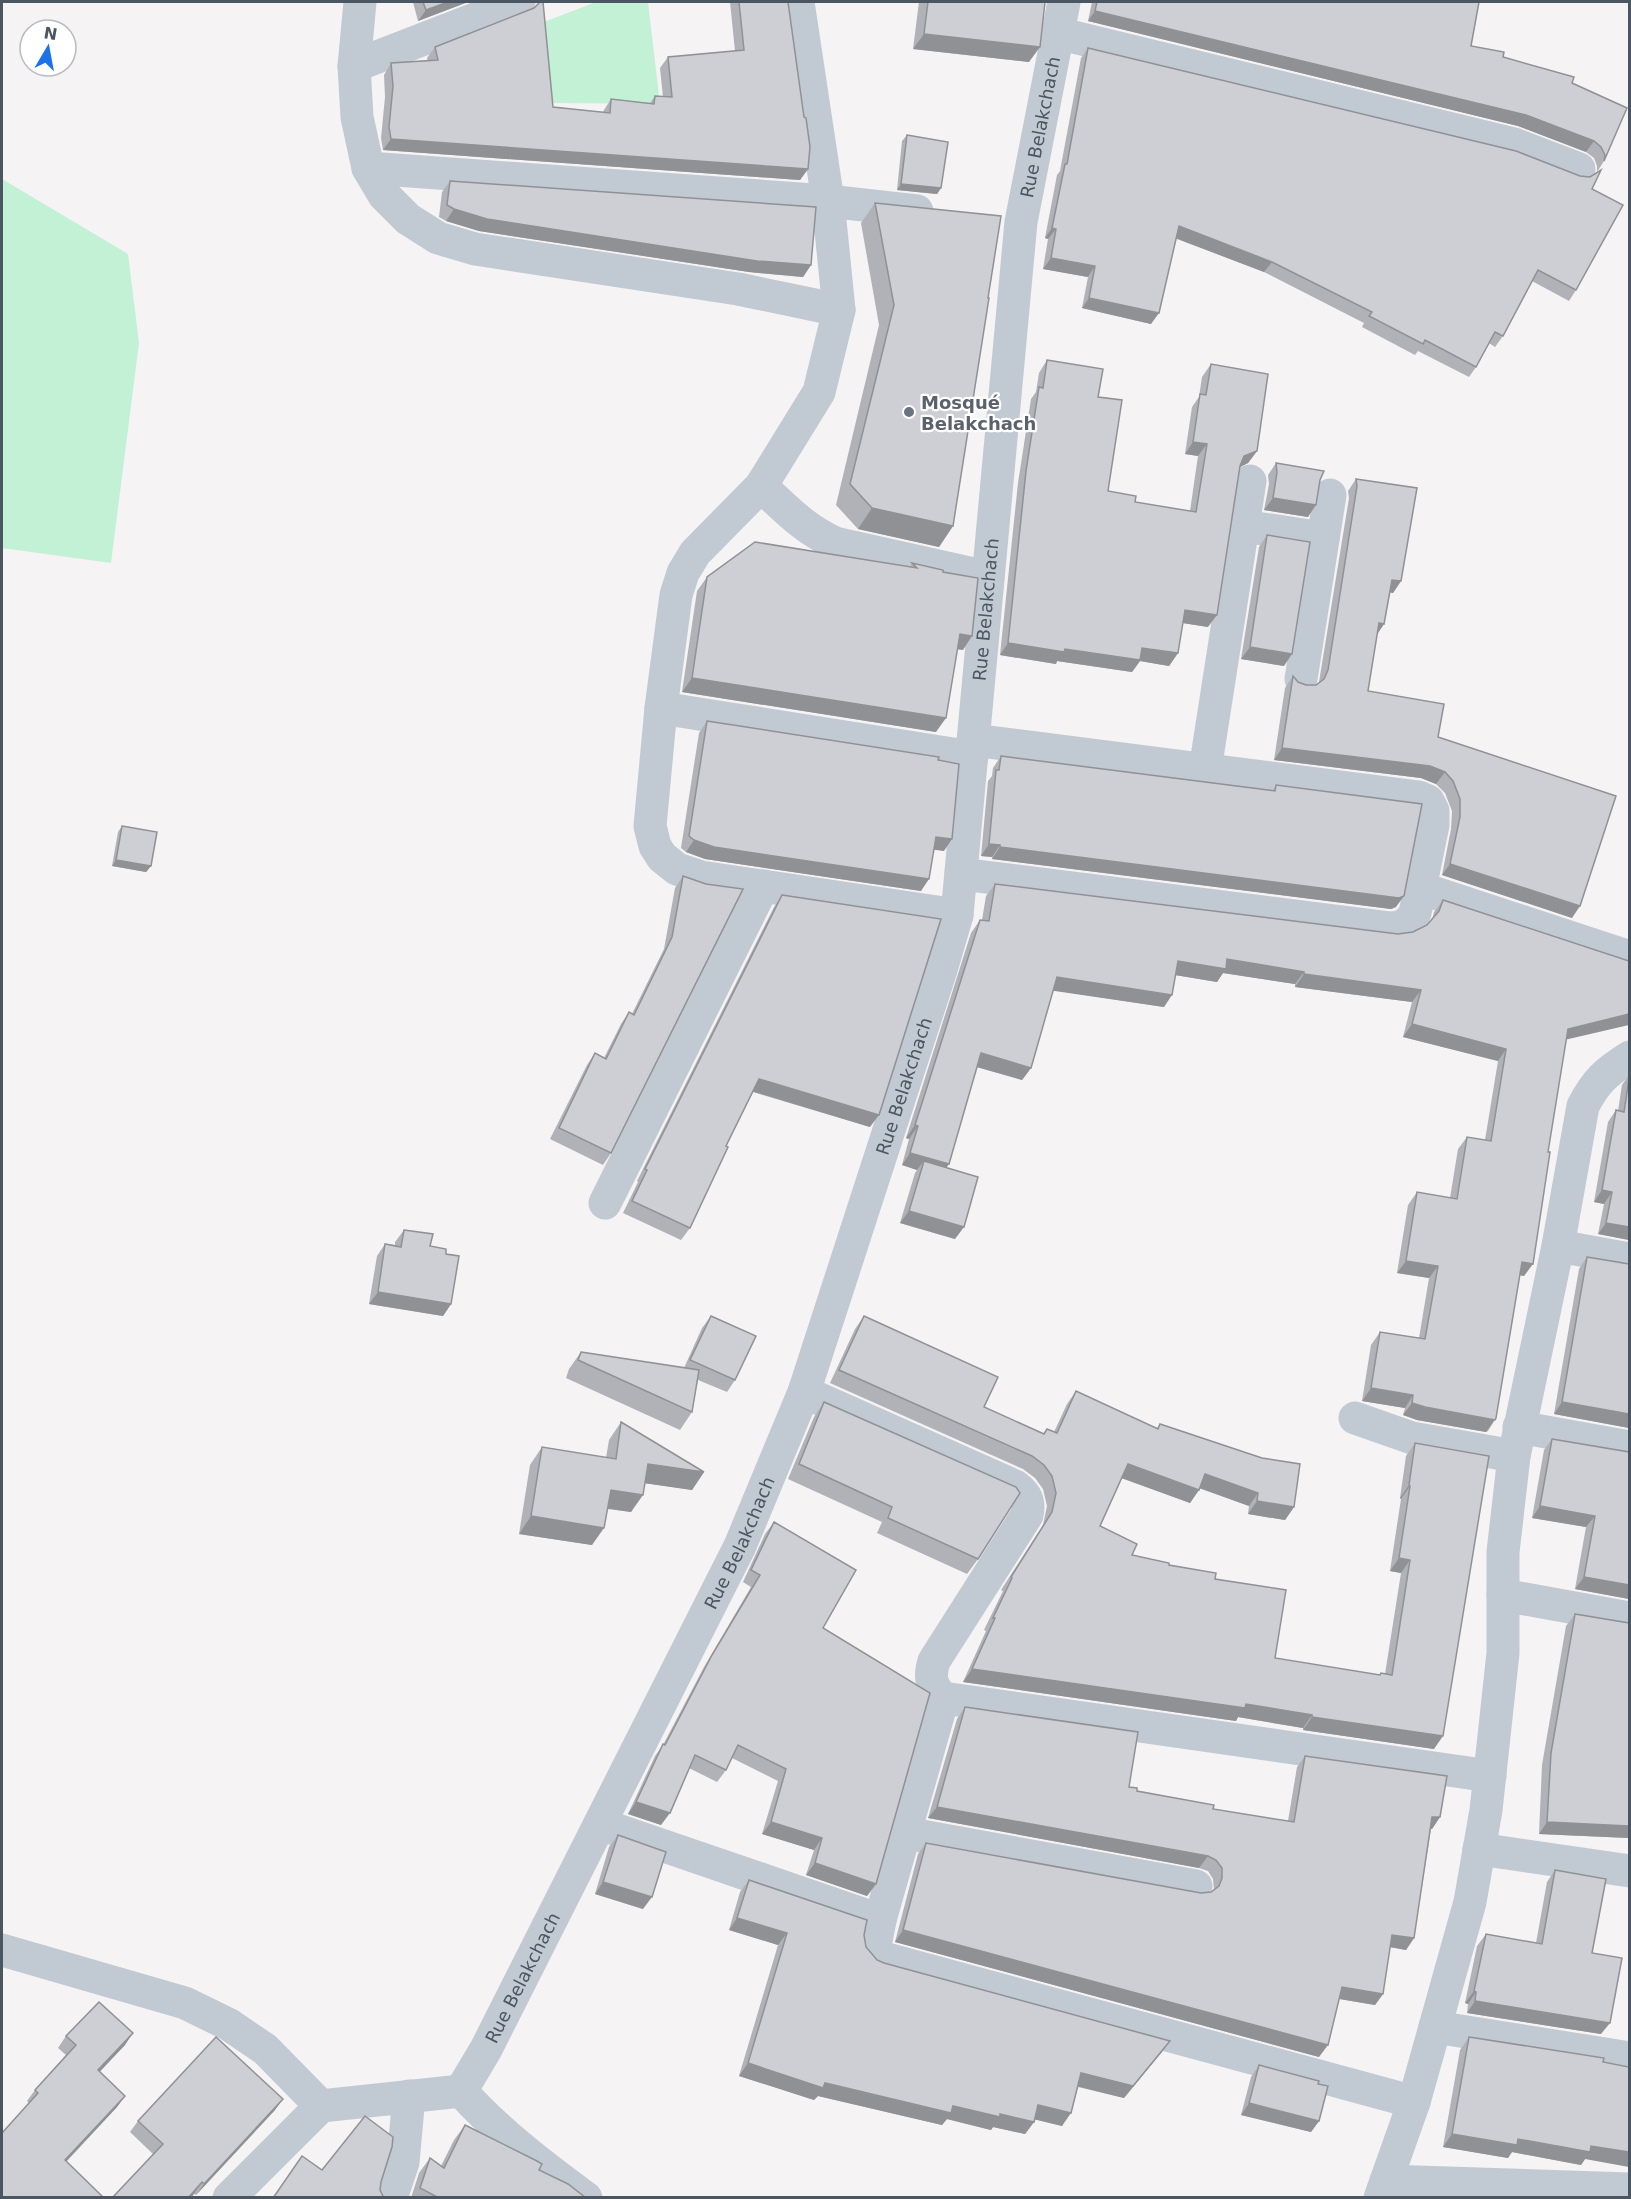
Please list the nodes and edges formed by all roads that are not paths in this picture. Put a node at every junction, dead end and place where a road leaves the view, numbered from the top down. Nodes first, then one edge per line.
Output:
1 (360, 2) edge
2 (519, 2) edge
3 (798, 2) edge
4 (1060, 17) edge
5 (354, 66) junction
6 (368, 168) junction
7 (1579, 169) dead end
8 (828, 201) junction
9 (941, 213) edge
10 (987, 219) edge
11 (1021, 222) junction
12 (839, 310) junction
13 (1250, 481) dead end
14 (761, 486) junction
15 (1330, 495) dead end
16 (1243, 526) junction
17 (1323, 538) junction
18 (988, 577) junction
19 (1301, 679) dead end
20 (661, 708) junction
21 (972, 748) junction
22 (1205, 770) junction
23 (961, 874) junction
24 (763, 886) junction
25 (1420, 888) junction
26 (957, 915) junction
27 (1629, 957) edge
28 (1629, 1057) edge
29 (605, 1203) dead end
30 (1558, 1246) junction
31 (1629, 1259) edge
32 (804, 1392) junction
33 (1355, 1418) dead end
34 (1516, 1441) junction
35 (1629, 1447) edge
36 (1503, 1595) junction
37 (1629, 1618) edge
38 (943, 1698) junction
39 (1490, 1776) junction
40 (600, 1824) junction
41 (905, 1833) junction
42 (1479, 1849) junction
43 (1629, 1871) edge
44 (1196, 1886) dead end
45 (880, 1920) junction
46 (2, 1950) edge
47 (1435, 2027) junction
48 (1629, 2058) edge
49 (461, 2091) junction
50 (409, 2096) junction
51 (1414, 2102) junction
52 (321, 2106) junction
53 (1383, 2189) edge
54 (1629, 2189) edge
55 (229, 2198) edge
56 (391, 2198) edge
57 (586, 2198) edge

1 - 5 street
2 - 5 street
3 - 8 street
4 - 7 street
4 - 11 street, Rue Belakchach
5 - 6 street
6 - 8 street
6 - 12 street
8 - 9 street
8 - 12 street
10 - 11 street
11 - 18 street, Rue Belakchach
12 - 14 street
13 - 16 street
14 - 18 street
14 - 20 street
15 - 17 street
16 - 17 street
16 - 22 street
17 - 19 street
18 - 21 street, Rue Belakchach
20 - 21 street
20 - 24 street
21 - 22 street
21 - 23 street, Rue Belakchach
22 - 25 street
23 - 25 street
23 - 26 street, Rue Belakchach
24 - 26 street
24 - 29 street
25 - 27 street
26 - 32 street, Rue Belakchach
28 - 30 street
30 - 31 street
30 - 34 street
32 - 38 street
32 - 40 street, Rue Belakchach
33 - 34 street
34 - 35 street
34 - 36 street
36 - 37 street
36 - 39 street
38 - 39 street
38 - 41 street
39 - 42 street
40 - 45 street
40 - 49 street, Rue Belakchach
41 - 44 street
41 - 45 street
42 - 43 street
42 - 47 street
45 - 51 street
46 - 52 street
47 - 48 street
47 - 51 street
49 - 50 street
49 - 57 street
50 - 52 street
50 - 56 street
51 - 53 street
52 - 55 street
53 - 54 street

